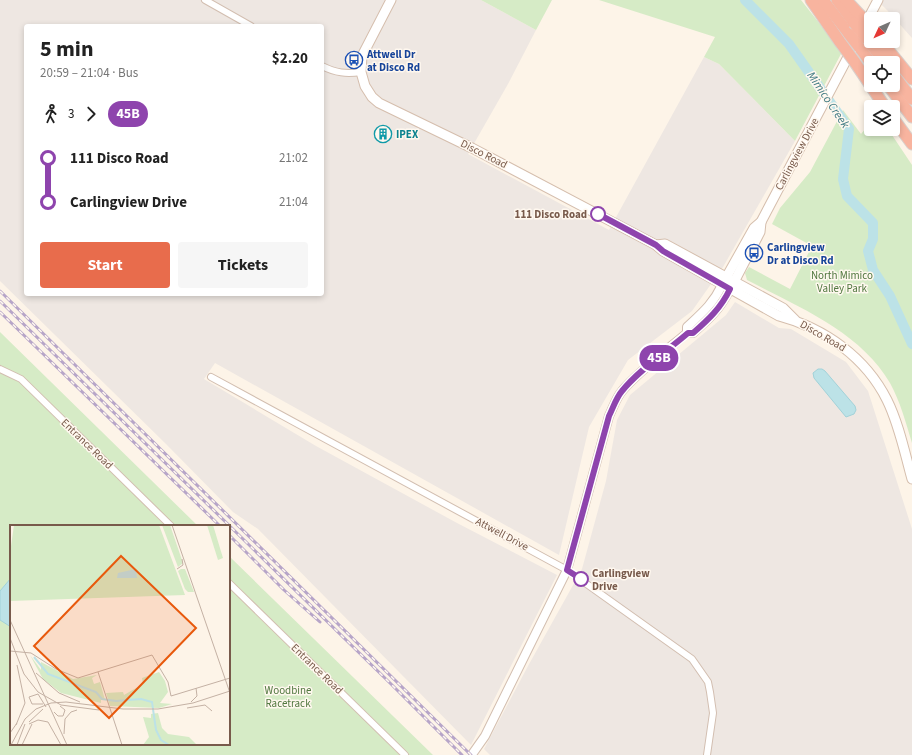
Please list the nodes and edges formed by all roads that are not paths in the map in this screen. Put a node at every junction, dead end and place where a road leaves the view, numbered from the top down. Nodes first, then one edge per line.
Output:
1 (205, 0) edge
2 (391, 0) edge
3 (811, 0) edge
4 (823, 0) edge
5 (837, 0) edge
6 (846, 0) edge
7 (878, 0) edge
8 (857, 19) junction
9 (247, 24) edge
10 (864, 28) edge
11 (887, 48) edge
12 (866, 56) edge
13 (324, 67) edge
14 (361, 72) junction
15 (912, 79) edge
16 (900, 83) edge
17 (893, 92) edge
18 (912, 99) edge
19 (880, 100) edge
20 (912, 117) edge
21 (900, 128) edge
22 (912, 144) edge
23 (728, 283) junction
24 (0, 368) edge
25 (211, 377) dead end
26 (912, 479) edge
27 (170, 525) edge
28 (567, 570) junction
29 (230, 584) edge
30 (473, 753) dead end
31 (405, 755) edge
32 (707, 755) edge

1 - 9 street
2 - 14 main road
3 - 19 highway, bridge
4 - 12 highway, bridge
5 - 8 highway
6 - 8 highway
7 - 23 main road, Carlingview Drive
8 - 10 highway, bridge
11 - 15 highway
13 - 14 street
14 - 23 main road, Disco Road
16 - 18 highway
17 - 20 highway
21 - 22 highway
23 - 26 main road, Disco Road
23 - 28 street, Carlingview Drive
24 - 27 street, Entrance Road
25 - 28 street, Attwell Drive
28 - 30 street, Carlingview Drive
28 - 32 street, Attwell Drive
29 - 31 street, Entrance Road

